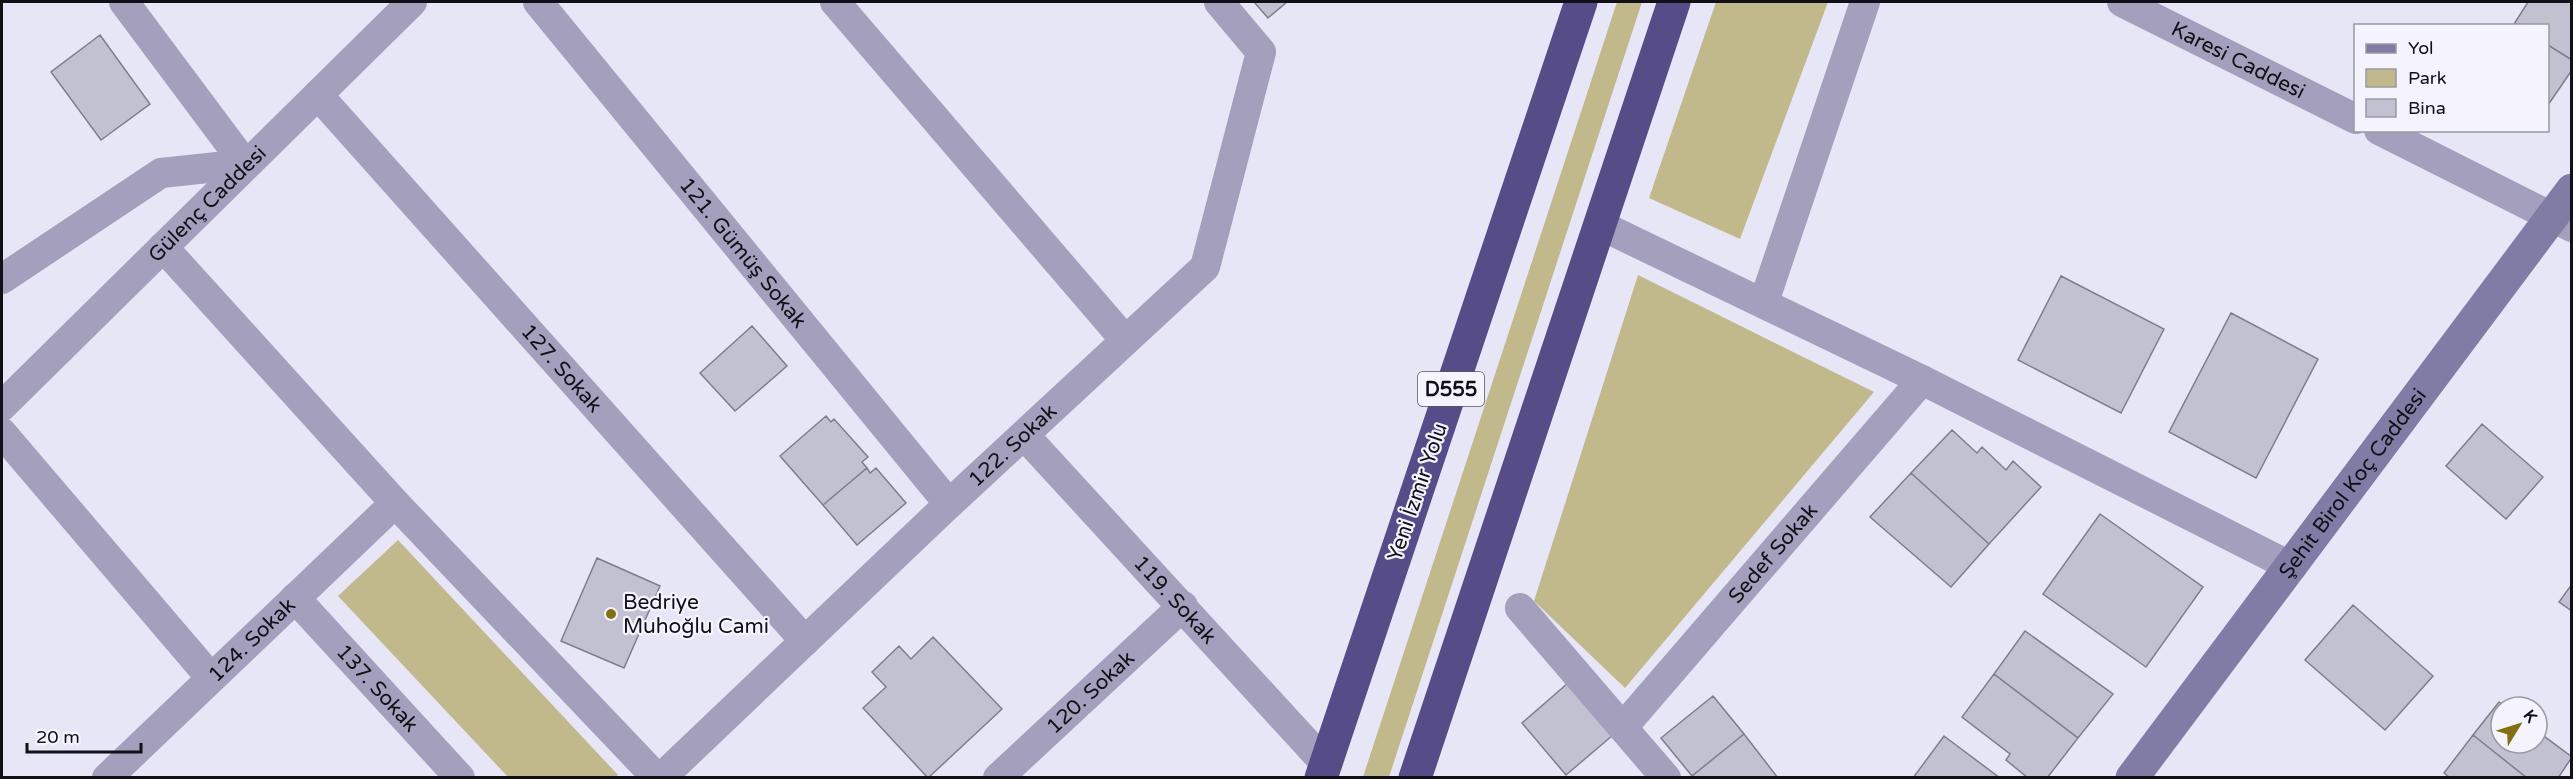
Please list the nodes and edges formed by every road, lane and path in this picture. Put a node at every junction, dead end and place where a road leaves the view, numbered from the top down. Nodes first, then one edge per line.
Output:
1 (124, 2) edge
2 (412, 2) edge
3 (538, 2) edge
4 (836, 2) edge
5 (1219, 2) edge
6 (1581, 2) edge
7 (1674, 2) edge
8 (1865, 2) edge
9 (2122, 2) edge
10 (318, 95) junction
11 (2354, 118) edge
12 (2383, 132) edge
13 (245, 164) junction
14 (2571, 190) edge
15 (2561, 222) edge
16 (1600, 225) junction
17 (164, 247) junction
18 (2, 279) edge
19 (1764, 302) junction
20 (1125, 340) junction
21 (1922, 380) junction
22 (2, 406) edge
23 (2, 433) edge
24 (1024, 436) junction
25 (395, 502) junction
26 (949, 504) junction
27 (2292, 567) junction
28 (296, 598) junction
29 (1183, 606) junction
30 (1520, 608) dead end
31 (805, 641) junction
32 (211, 678) junction
33 (1624, 726) junction
34 (1323, 770) edge
35 (2138, 775) edge
36 (107, 777) edge
37 (460, 777) edge
38 (657, 777) edge
39 (662, 777) edge
40 (998, 777) edge
41 (1415, 777) edge
42 (1666, 777) edge

1 - 13 street
2 - 10 street, Gülenç Caddesi
3 - 26 street, 121. Gümüş Sokak
4 - 20 street
5 - 20 street, 122. Sokak
6 - 34 highway, Yeni İzmir Yolu / D555
7 - 16 highway
8 - 19 street
9 - 11 street, Karesi Caddesi
10 - 13 street, Gülenç Caddesi
10 - 31 street, 127. Sokak
12 - 15 street
13 - 17 street, Gülenç Caddesi
13 - 18 street
14 - 15 main road, Şehit Birol Koç Caddesi
15 - 27 main road, Şehit Birol Koç Caddesi
16 - 19 street
16 - 41 highway
17 - 22 street, Gülenç Caddesi
17 - 25 street
19 - 21 street
20 - 24 street, 122. Sokak
21 - 27 street
21 - 33 street, Sedef Sokak
23 - 32 street
24 - 26 street, 122. Sokak
24 - 29 street, 119. Sokak
25 - 28 street, 124. Sokak
25 - 38 street
26 - 31 street, 122. Sokak
27 - 35 main road, Şehit Birol Koç Caddesi
28 - 32 street, 124. Sokak
28 - 37 street, 137. Sokak
29 - 34 street, 119. Sokak
29 - 40 street, 120. Sokak
30 - 33 street
31 - 39 street, 122. Sokak
32 - 36 street, 124. Sokak
33 - 42 street

